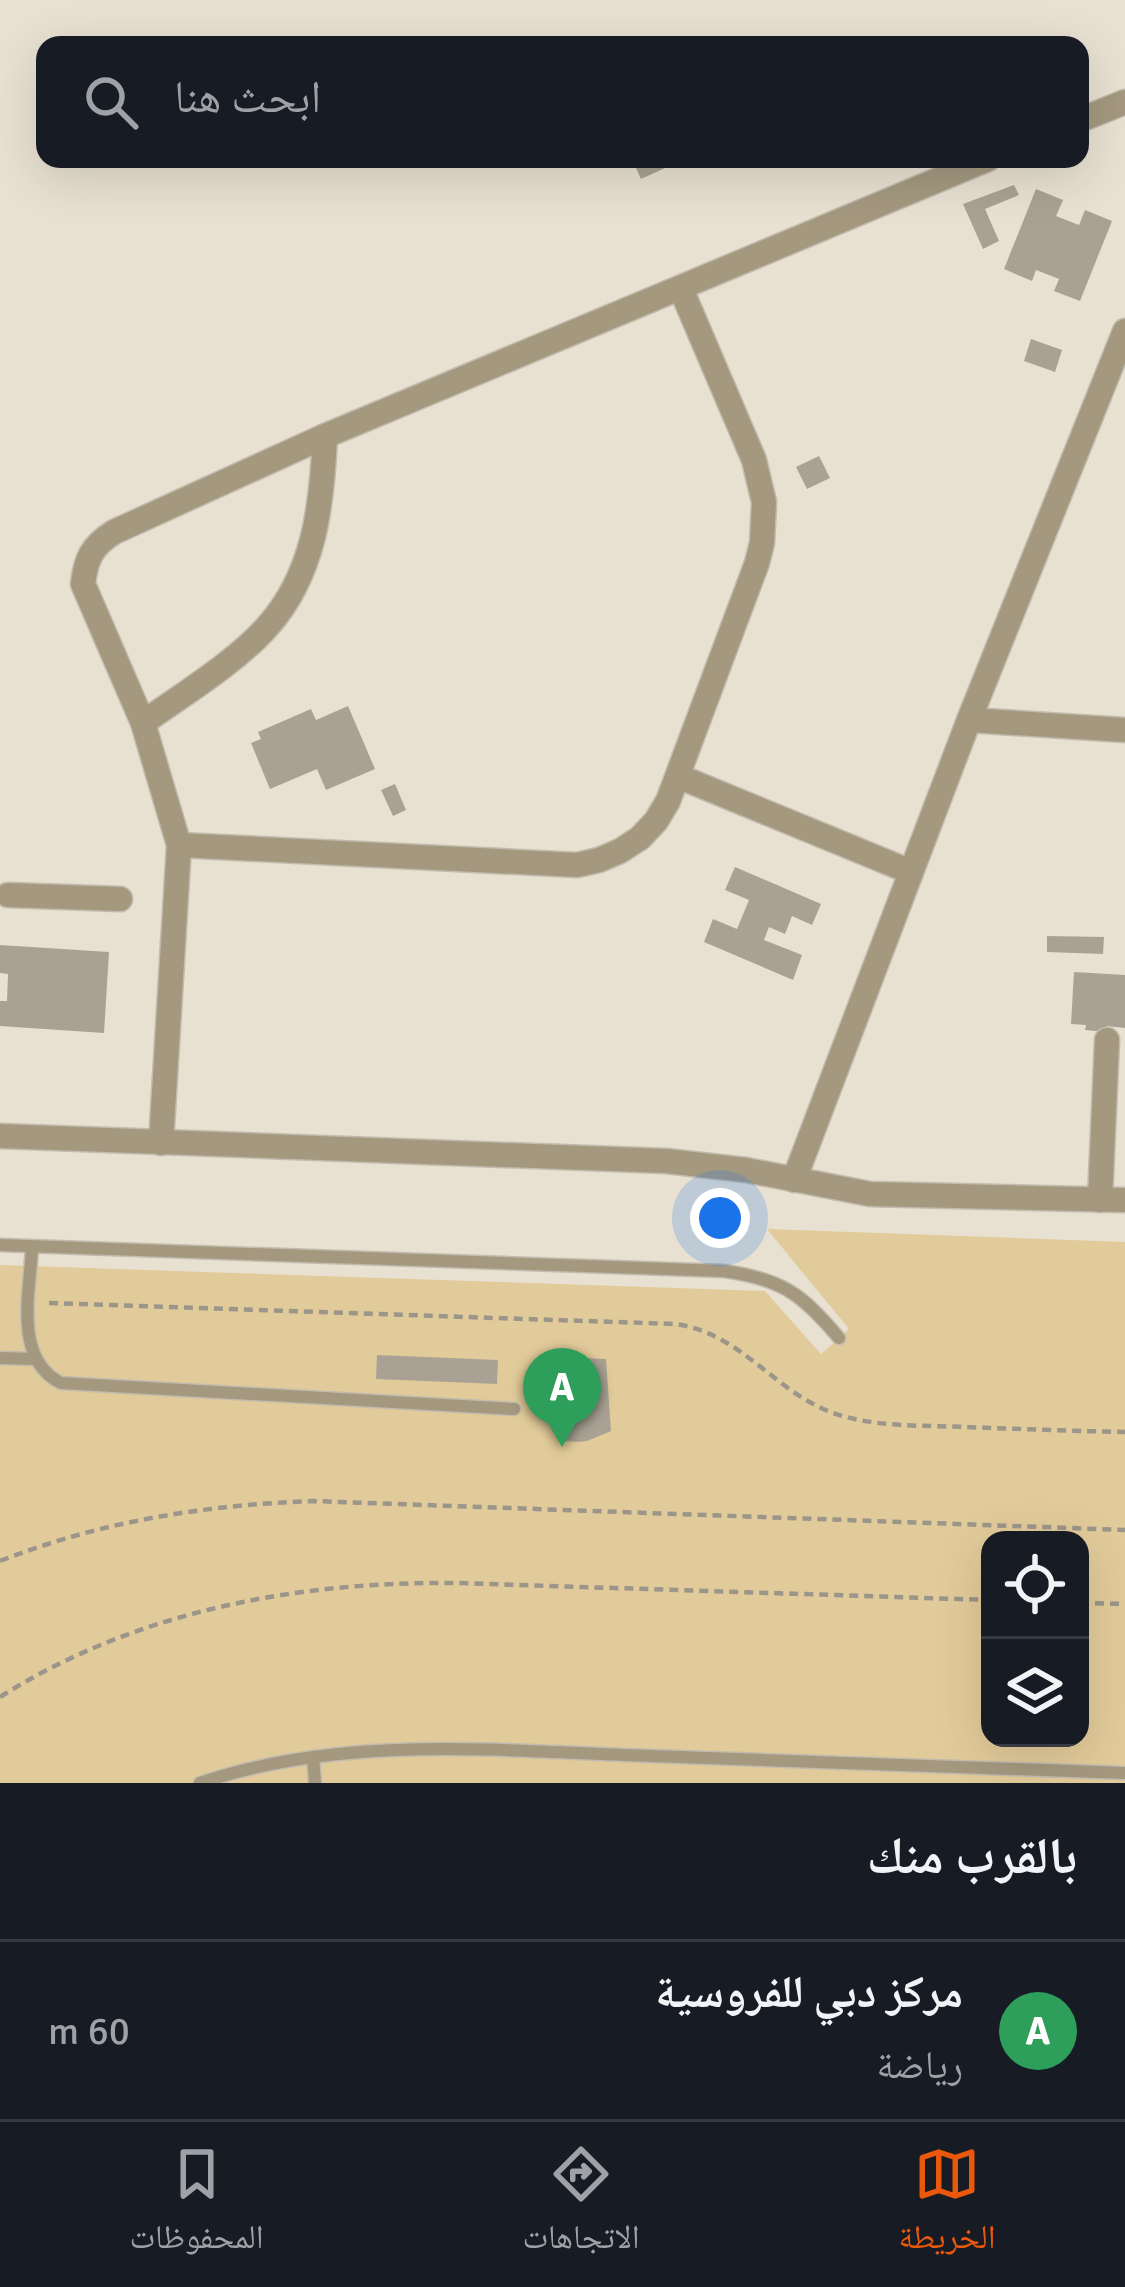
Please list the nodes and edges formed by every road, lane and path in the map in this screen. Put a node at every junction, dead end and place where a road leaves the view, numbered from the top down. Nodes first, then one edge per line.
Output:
1 (1125, 102) edge
2 (1089, 116) edge
3 (967, 168) edge
4 (681, 289) junction
5 (1125, 331) edge
6 (325, 436) junction
7 (969, 720) junction
8 (143, 724) junction
9 (1125, 730) edge
10 (680, 777) junction
11 (179, 845) junction
12 (911, 872) junction
13 (8, 895) dead end
14 (120, 899) dead end
15 (1107, 1040) dead end
16 (0, 1136) edge
17 (161, 1143) junction
18 (794, 1180) junction
19 (1112, 1200) edge
20 (0, 1246) edge
21 (32, 1246) junction
22 (30, 1302) junction
23 (839, 1338) dead end
24 (0, 1358) edge
25 (34, 1359) junction
26 (514, 1408) dead end
27 (1125, 1432) edge
28 (1125, 1530) edge
29 (0, 1561) edge
30 (981, 1600) edge
31 (1089, 1603) edge
32 (1125, 1604) edge
33 (0, 1697) edge
34 (313, 1756) junction
35 (1125, 1773) edge
36 (200, 1783) edge
37 (315, 1783) edge

1 - 2 street
3 - 4 street
4 - 6 street
4 - 10 street
5 - 7 street
6 - 8 street
6 - 8 street
7 - 9 street
7 - 12 street
8 - 11 street
10 - 11 street
10 - 12 street
11 - 17 street
12 - 18 street
13 - 14 street
15 - 19 street
16 - 17 street
17 - 18 street
18 - 19 street
20 - 21 lane
21 - 22 lane
21 - 23 lane
22 - 25 lane
22 - 27 path
24 - 25 lane
25 - 26 lane
28 - 29 path
30 - 33 path
31 - 32 path
34 - 35 lane
34 - 36 lane
34 - 37 lane

